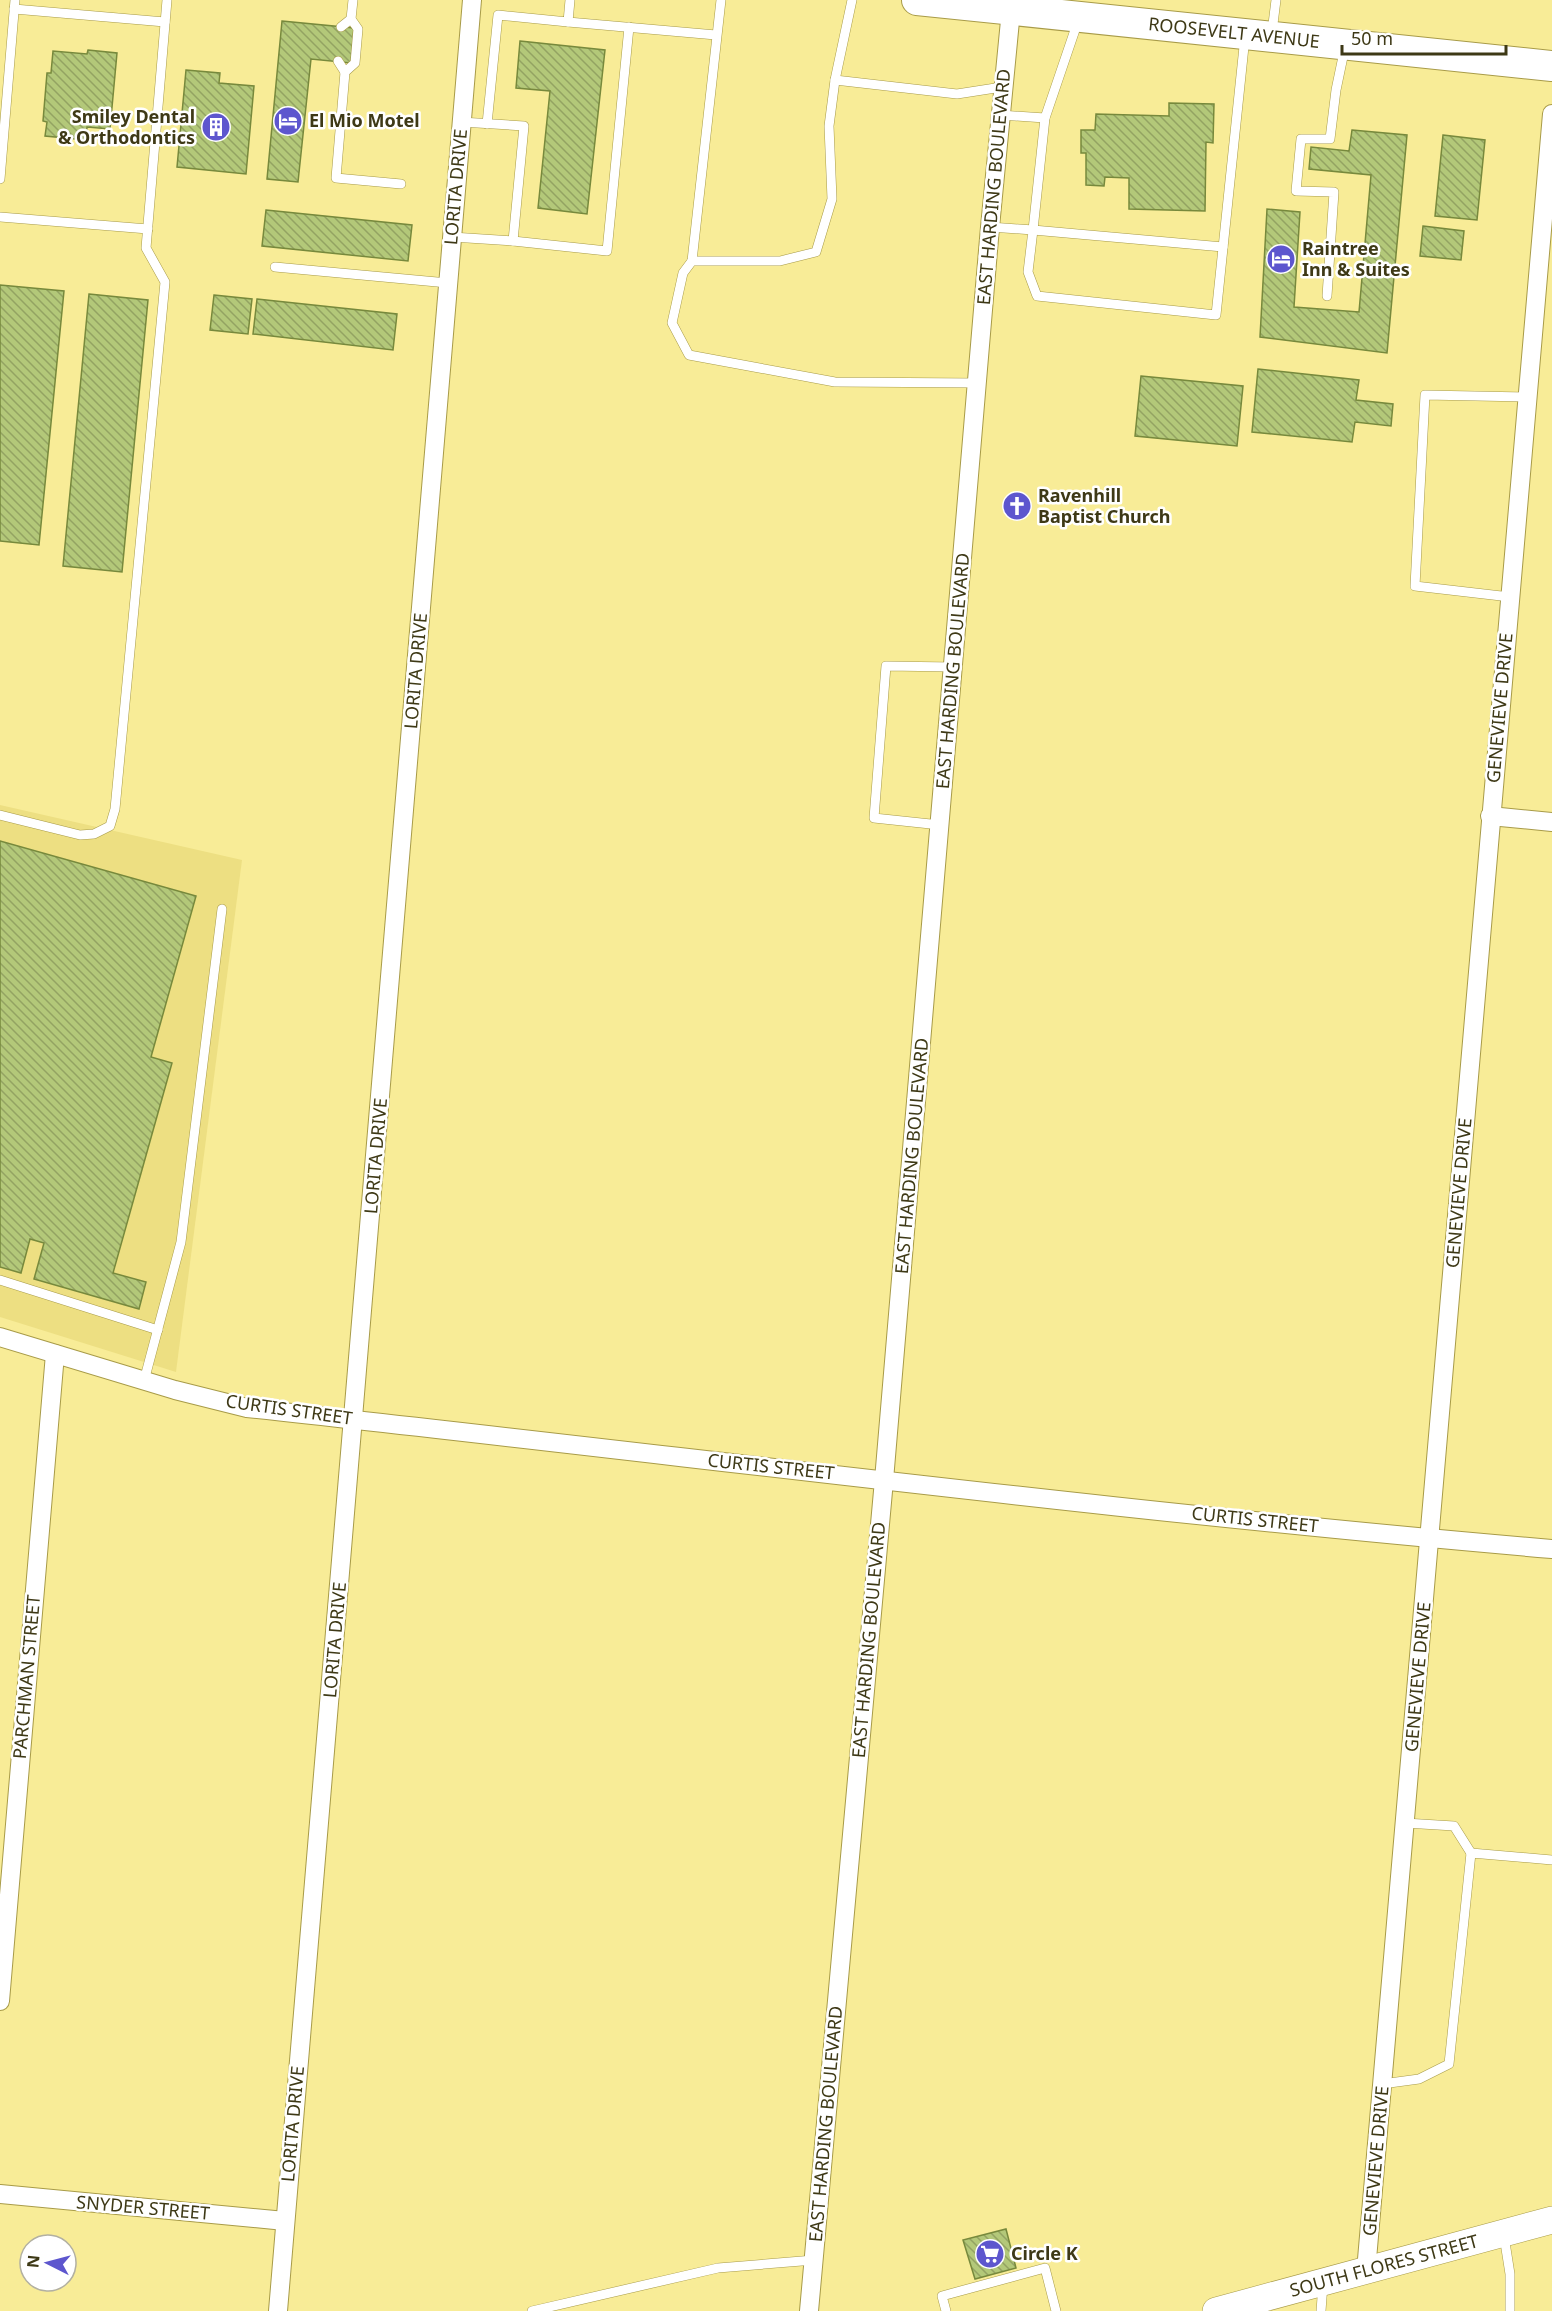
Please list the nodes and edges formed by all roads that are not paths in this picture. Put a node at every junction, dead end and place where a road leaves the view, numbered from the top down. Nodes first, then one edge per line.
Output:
1 (167, 0) edge
2 (353, 0) edge
3 (472, 0) edge
4 (570, 0) edge
5 (721, 0) edge
6 (852, 0) edge
7 (917, 0) edge
8 (1276, 0) edge
9 (14, 5) edge
10 (1011, 5) edge
11 (1079, 17) junction
12 (351, 19) junction
13 (165, 22) junction
14 (568, 22) junction
15 (341, 27) dead end
16 (629, 27) junction
17 (716, 35) junction
18 (1258, 36) junction
19 (1346, 45) junction
20 (338, 62) dead end
21 (1552, 66) edge
22 (345, 72) junction
23 (835, 80) junction
24 (1002, 87) junction
25 (1552, 114) edge
26 (1000, 115) junction
27 (1045, 118) junction
28 (461, 122) junction
29 (487, 124) junction
30 (0, 179) edge
31 (400, 184) dead end
32 (0, 217) edge
33 (990, 227) junction
34 (148, 229) junction
35 (1034, 230) junction
36 (452, 237) junction
37 (513, 241) junction
38 (1223, 247) junction
39 (692, 261) junction
40 (275, 267) dead end
41 (448, 283) junction
42 (1326, 296) dead end
43 (977, 383) junction
44 (1527, 397) junction
45 (1510, 597) junction
46 (953, 667) junction
47 (0, 815) edge
48 (1490, 816) junction
49 (1552, 822) edge
50 (940, 825) junction
51 (222, 909) dead end
52 (0, 1280) edge
53 (158, 1330) junction
54 (0, 1337) edge
55 (55, 1354) junction
56 (144, 1381) junction
57 (354, 1419) junction
58 (884, 1480) junction
59 (1430, 1539) junction
60 (1552, 1549) edge
61 (1405, 1823) junction
62 (1471, 1853) junction
63 (1552, 1860) edge
64 (0, 2001) edge
65 (1382, 2084) junction
66 (0, 2194) edge
67 (1552, 2220) edge
68 (285, 2221) junction
69 (1504, 2233) junction
70 (814, 2260) junction
71 (1366, 2271) junction
72 (1324, 2282) junction
73 (278, 2311) edge
74 (532, 2311) edge
75 (809, 2311) edge
76 (946, 2311) edge
77 (1056, 2311) edge
78 (1216, 2311) edge
79 (1321, 2311) edge
80 (1510, 2311) edge

1 - 13 lane
2 - 12 lane
3 - 28 street, LORITA DRIVE
4 - 14 lane
5 - 17 lane
6 - 23 lane
7 - 10 main road, ROOSEVELT AVENUE
8 - 18 lane
9 - 13 lane
9 - 30 lane
10 - 11 main road, ROOSEVELT AVENUE
10 - 24 street, EAST HARDING BOULEVARD
11 - 18 main road, ROOSEVELT AVENUE
11 - 27 lane
12 - 15 lane
12 - 22 lane
13 - 34 lane
14 - 16 lane
14 - 29 lane
16 - 17 lane
16 - 37 lane
17 - 39 lane
18 - 19 main road, ROOSEVELT AVENUE
18 - 38 lane
19 - 21 main road, ROOSEVELT AVENUE
19 - 42 lane
20 - 22 lane
22 - 31 lane
23 - 24 lane
23 - 39 lane
24 - 26 street, EAST HARDING BOULEVARD
25 - 44 street, GENEVIEVE DRIVE
26 - 27 lane
26 - 33 street, EAST HARDING BOULEVARD
27 - 35 lane
28 - 29 lane
28 - 36 street, LORITA DRIVE
29 - 37 lane
32 - 34 lane
33 - 35 lane
33 - 43 street, EAST HARDING BOULEVARD
34 - 47 lane
35 - 38 lane
35 - 38 lane
36 - 37 lane
36 - 41 street, LORITA DRIVE
39 - 43 lane
40 - 41 lane
41 - 57 street, LORITA DRIVE
43 - 46 street, EAST HARDING BOULEVARD
44 - 45 street, GENEVIEVE DRIVE
44 - 45 lane
45 - 48 street, GENEVIEVE DRIVE
46 - 50 street, EAST HARDING BOULEVARD
46 - 50 lane
48 - 49 street
48 - 59 street, GENEVIEVE DRIVE
50 - 58 street, EAST HARDING BOULEVARD
51 - 53 lane
52 - 53 lane
53 - 56 lane
54 - 55 street, CURTIS STREET
55 - 56 street, CURTIS STREET
55 - 64 street, PARCHMAN STREET
56 - 57 street, CURTIS STREET
57 - 58 street, CURTIS STREET
57 - 68 street, LORITA DRIVE
58 - 59 street, CURTIS STREET
58 - 70 street, EAST HARDING BOULEVARD
59 - 60 street, CURTIS STREET
59 - 61 street, GENEVIEVE DRIVE
61 - 62 lane
61 - 65 street, GENEVIEVE DRIVE
62 - 63 lane
62 - 65 lane
65 - 71 street, GENEVIEVE DRIVE
66 - 68 street, SNYDER STREET
67 - 69 main road, SOUTH FLORES STREET
68 - 73 street, LORITA DRIVE
69 - 71 main road, SOUTH FLORES STREET
69 - 80 lane
70 - 74 lane
70 - 75 street, EAST HARDING BOULEVARD
71 - 72 main road, SOUTH FLORES STREET
72 - 78 main road, SOUTH FLORES STREET
72 - 79 lane
76 - 77 lane

